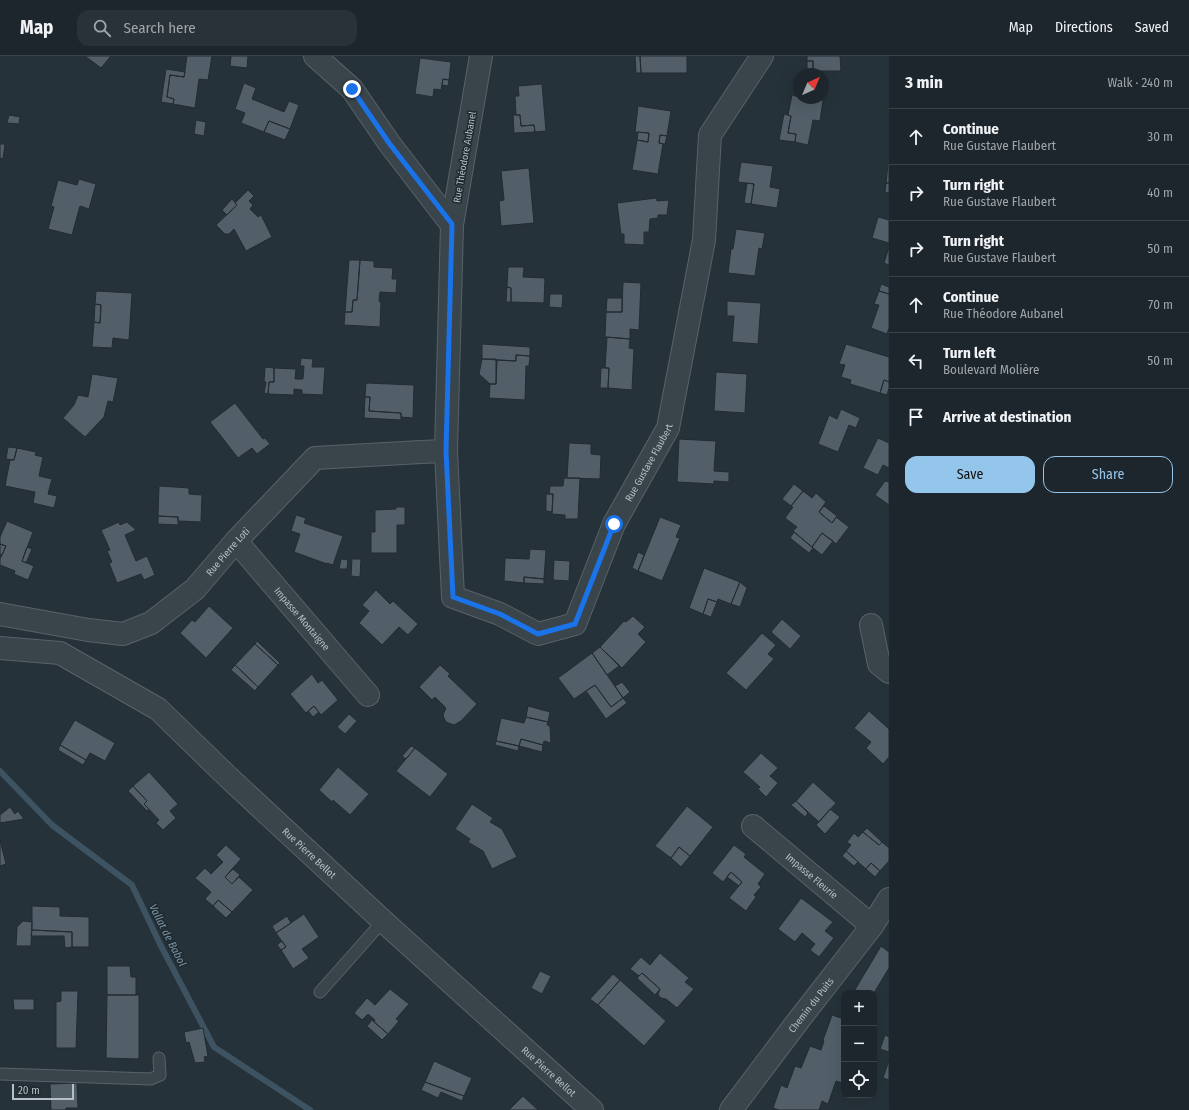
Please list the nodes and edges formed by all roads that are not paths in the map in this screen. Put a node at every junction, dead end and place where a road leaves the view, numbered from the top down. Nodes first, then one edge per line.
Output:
1 (315, 56) edge
2 (481, 56) edge
3 (762, 56) edge
4 (452, 224) junction
5 (446, 451) junction
6 (236, 541) junction
7 (0, 614) edge
8 (871, 625) dead end
9 (0, 648) edge
10 (889, 672) edge
11 (368, 695) dead end
12 (753, 826) dead end
13 (889, 899) edge
14 (383, 921) junction
15 (872, 926) junction
16 (320, 992) dead end
17 (159, 1058) dead end
18 (0, 1074) edge
19 (592, 1110) edge
20 (731, 1110) edge

1 - 4 street
2 - 4 street, Rue Théodore Aubanel
3 - 5 street, Rue Gustave Flaubert
4 - 5 street, Rue Théodore Aubanel
5 - 6 street, Rue Pierre Loti
6 - 7 street, Rue Pierre Loti
6 - 11 street, Impasse Montaigne
8 - 10 street
9 - 14 street, Rue Pierre Bellot
12 - 15 street, Impasse Fleurie
13 - 15 street, Chemin du Puits
14 - 16 lane
14 - 19 street, Rue Pierre Bellot
15 - 20 street, Chemin du Puits
17 - 18 lane

